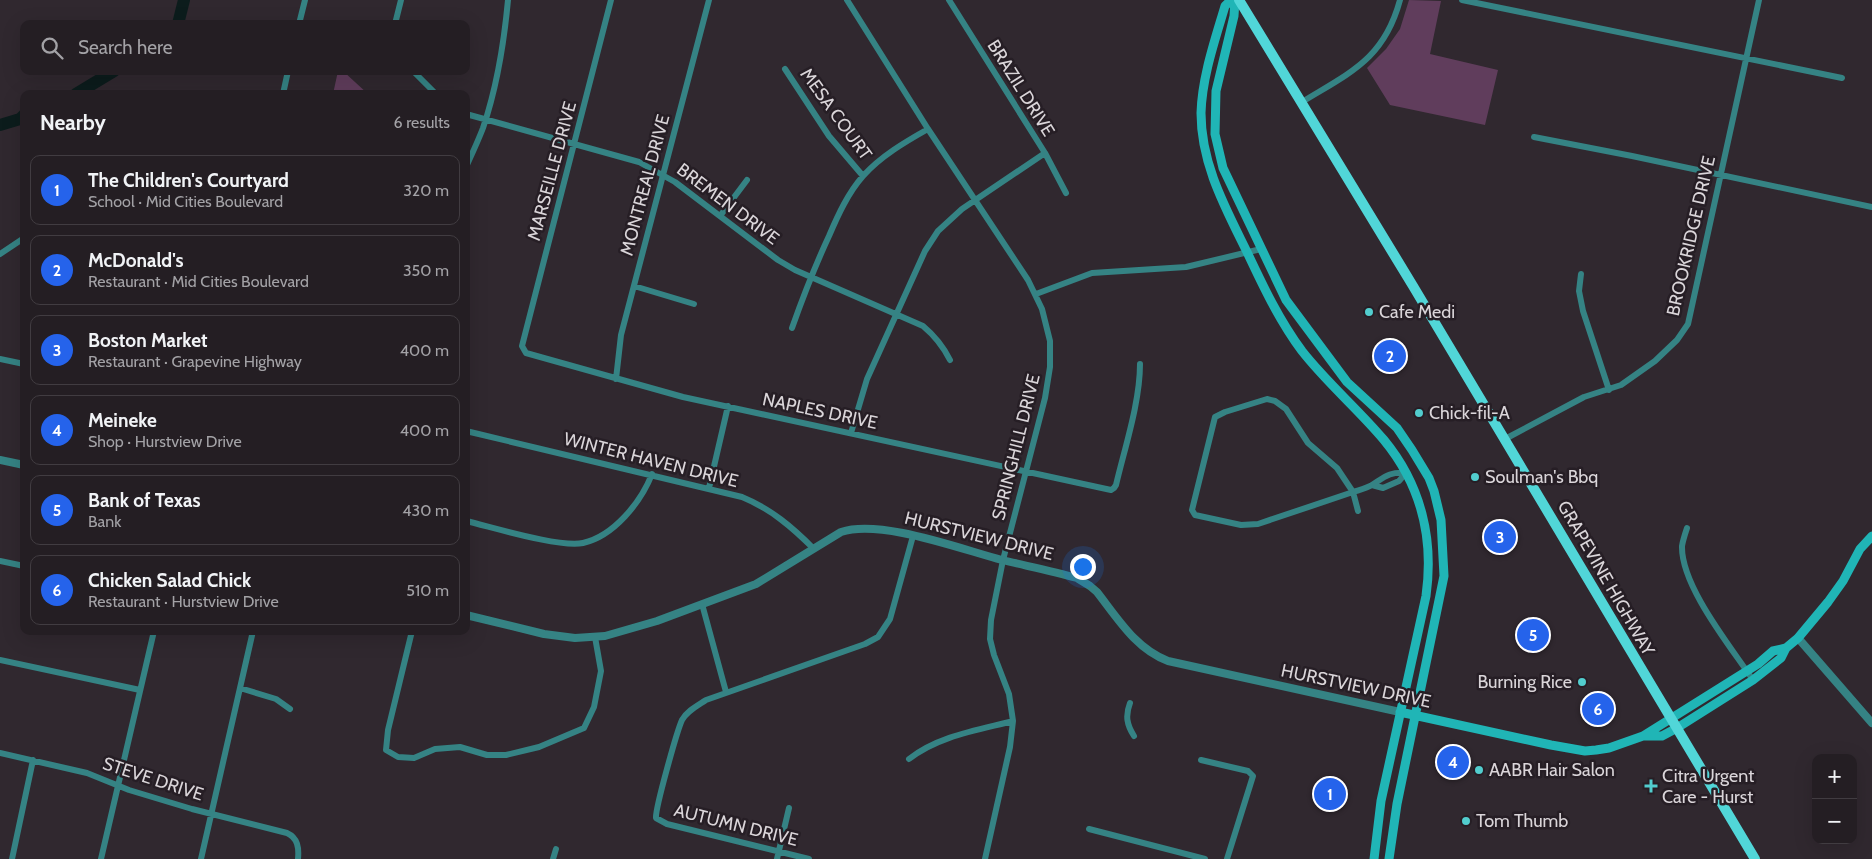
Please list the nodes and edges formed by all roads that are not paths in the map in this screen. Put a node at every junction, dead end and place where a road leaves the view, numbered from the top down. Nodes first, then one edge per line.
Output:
1 (305, 0) edge
2 (400, 0) edge
3 (508, 0) edge
4 (611, 0) edge
5 (709, 0) edge
6 (847, 0) edge
7 (949, 0) edge
8 (1231, 0) edge
9 (1237, 0) edge
10 (1400, 0) edge
11 (1462, 0) edge
12 (1759, 0) edge
13 (300, 20) edge
14 (396, 20) edge
15 (1746, 58) junction
16 (784, 70) dead end
17 (287, 75) edge
18 (417, 75) edge
19 (1842, 78) dead end
20 (284, 90) edge
21 (432, 90) edge
22 (1302, 102) junction
23 (470, 115) edge
24 (485, 119) junction
25 (928, 129) junction
26 (1534, 137) dead end
27 (575, 144) junction
28 (1045, 153) junction
29 (470, 157) edge
30 (663, 174) junction
31 (1721, 174) junction
32 (863, 176) junction
33 (747, 180) dead end
34 (1066, 193) dead end
35 (975, 200) junction
36 (1872, 207) edge
37 (720, 216) junction
38 (20, 242) edge
39 (1261, 248) junction
40 (1247, 253) junction
41 (0, 254) edge
42 (1581, 274) dead end
43 (810, 278) junction
44 (634, 286) junction
45 (1036, 294) junction
46 (694, 304) dead end
47 (896, 314) junction
48 (792, 328) dead end
49 (523, 350) joint
50 (0, 359) edge
51 (950, 360) dead end
52 (20, 363) edge
53 (1140, 364) dead end
54 (616, 379) junction
55 (1609, 390) junction
56 (728, 406) junction
57 (470, 432) edge
58 (852, 433) junction
59 (1504, 439) junction
60 (0, 460) edge
61 (1421, 463) junction
62 (20, 464) edge
63 (1025, 472) junction
64 (1406, 473) junction
65 (652, 474) junction
66 (1372, 485) junction
67 (709, 488) junction
68 (1353, 492) junction
69 (1358, 511) dead end
70 (470, 522) edge
71 (1687, 528) dead end
72 (913, 536) junction
73 (1872, 536) edge
74 (814, 549) junction
75 (0, 560) edge
76 (1003, 560) junction
77 (20, 565) edge
78 (702, 604) junction
79 (1423, 610) junction
80 (1438, 613) junction
81 (470, 616) edge
82 (153, 635) edge
83 (252, 635) edge
84 (411, 635) edge
85 (595, 637) junction
86 (1798, 638) junction
87 (1786, 648) junction
88 (0, 660) edge
89 (1747, 671) junction
90 (1753, 680) junction
91 (240, 688) junction
92 (140, 690) junction
93 (726, 692) junction
94 (1130, 703) dead end
95 (290, 709) dead end
96 (1400, 712) junction
97 (1415, 716) junction
98 (1013, 720) junction
99 (1872, 723) edge
100 (1674, 724) junction
101 (1134, 736) dead end
102 (0, 753) edge
103 (909, 759) dead end
104 (33, 760) junction
105 (1201, 760) dead end
106 (117, 785) junction
107 (789, 808) dead end
108 (211, 814) junction
109 (1089, 829) dead end
110 (556, 849) dead end
111 (778, 852) junction
112 (12, 859) edge
113 (101, 859) edge
114 (201, 859) edge
115 (298, 859) edge
116 (553, 859) edge
117 (777, 859) edge
118 (808, 859) edge
119 (985, 859) edge
120 (1205, 859) edge
121 (1227, 859) edge
122 (1374, 859) edge
123 (1389, 859) edge
124 (1755, 859) edge

1 - 13 street
2 - 14 street
3 - 24 street
4 - 27 street, MARSEILLE DRIVE
5 - 30 street, MONTREAL DRIVE
6 - 25 street, SPRINGHILL DRIVE
7 - 28 street, BRAZIL DRIVE
8 - 40 main road
9 - 22 main road, GRAPEVINE HIGHWAY
9 - 39 main road
10 - 22 street
11 - 15 street
12 - 15 street, BROOKRIDGE DRIVE
15 - 19 street
15 - 31 street, BROOKRIDGE DRIVE
16 - 32 street, MESA COURT
17 - 20 street
18 - 21 street
22 - 59 main road, GRAPEVINE HIGHWAY
23 - 24 street, BREMEN DRIVE
24 - 27 street, BREMEN DRIVE
24 - 29 street
25 - 32 street
25 - 35 street, SPRINGHILL DRIVE
26 - 31 street
27 - 30 street, BREMEN DRIVE
27 - 49 street, MARSEILLE DRIVE
28 - 34 street, BRAZIL DRIVE
28 - 35 street
30 - 37 street, BREMEN DRIVE
30 - 44 street, MONTREAL DRIVE
31 - 36 street
31 - 55 street, BROOKRIDGE DRIVE
32 - 43 street
33 - 37 street
35 - 45 street, SPRINGHILL DRIVE
35 - 47 street
37 - 43 street, BREMEN DRIVE
38 - 41 street
39 - 40 street
39 - 61 main road
40 - 45 street
40 - 64 main road
42 - 55 street
43 - 47 street, BREMEN DRIVE
43 - 48 street
44 - 46 street
44 - 54 street, MONTREAL DRIVE
45 - 63 street, SPRINGHILL DRIVE
47 - 51 street, BREMEN DRIVE
47 - 58 street
49 - 54 street, NAPLES DRIVE
50 - 52 street
53 - 63 street, NAPLES DRIVE
54 - 56 street, NAPLES DRIVE
55 - 59 street, BROOKRIDGE DRIVE
56 - 58 street, NAPLES DRIVE
56 - 67 street
57 - 65 street, WINTER HAVEN DRIVE
58 - 63 street, NAPLES DRIVE
59 - 100 main road, GRAPEVINE HIGHWAY
60 - 62 street
61 - 64 main road
61 - 80 main road
63 - 76 street, SPRINGHILL DRIVE
64 - 66 street
64 - 66 street
64 - 79 main road
65 - 67 street, WINTER HAVEN DRIVE
65 - 70 street
66 - 68 street
67 - 74 street, WINTER HAVEN DRIVE
68 - 68 street
68 - 69 street
71 - 89 street
72 - 74 street, HURSTVIEW DRIVE
72 - 76 street, HURSTVIEW DRIVE
72 - 93 street
73 - 86 main road
74 - 78 street, HURSTVIEW DRIVE
75 - 77 street
76 - 96 street, HURSTVIEW DRIVE
76 - 98 street, SPRINGHILL DRIVE
78 - 85 street, HURSTVIEW DRIVE
78 - 93 street
79 - 80 main road
79 - 96 main road
80 - 97 main road
81 - 85 street, HURSTVIEW DRIVE
82 - 92 street
83 - 91 street
84 - 85 street
86 - 87 main road
86 - 99 street
87 - 89 main road
87 - 90 main road
88 - 92 street
89 - 90 street
89 - 100 main road
90 - 100 main road
91 - 95 street
91 - 108 street
92 - 106 street
93 - 111 street, AUTUMN DRIVE
94 - 101 street
96 - 97 main road, HURSTVIEW DRIVE
96 - 122 main road
97 - 100 main road, HURSTVIEW DRIVE
97 - 123 main road
98 - 103 street
98 - 119 street, SPRINGHILL DRIVE
100 - 124 main road, GRAPEVINE HIGHWAY
102 - 104 street, STEVE DRIVE
104 - 106 street, STEVE DRIVE
104 - 112 street
105 - 121 street
106 - 108 street, STEVE DRIVE
106 - 113 street
107 - 111 street
108 - 114 street
108 - 115 street, STEVE DRIVE
109 - 120 street
110 - 116 street
111 - 117 street
111 - 118 street, AUTUMN DRIVE

